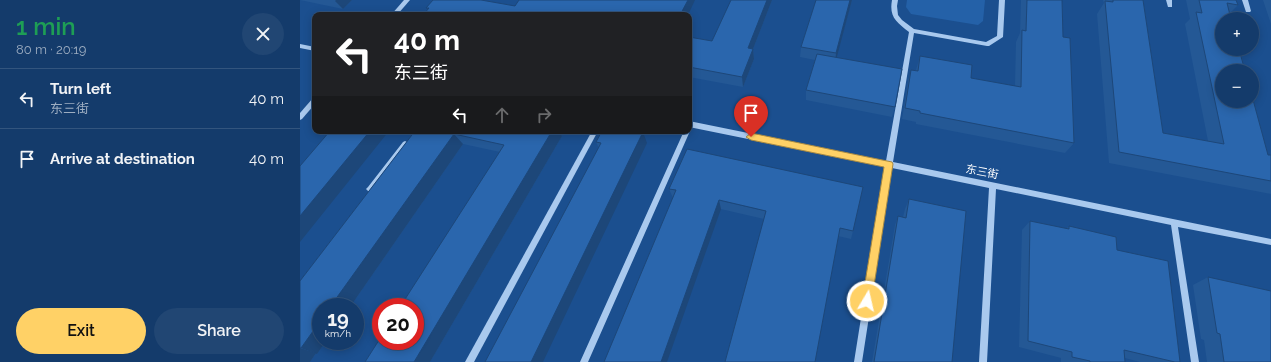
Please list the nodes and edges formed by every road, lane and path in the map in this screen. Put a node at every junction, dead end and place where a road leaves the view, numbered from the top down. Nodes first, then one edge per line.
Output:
1 (407, 0) edge
2 (895, 0) edge
3 (1002, 0) edge
4 (1245, 0) edge
5 (1248, 11) dead end
6 (397, 12) edge
7 (912, 31) junction
8 (300, 46) edge
9 (312, 48) edge
10 (312, 103) edge
11 (300, 117) edge
12 (692, 127) edge
13 (593, 134) edge
14 (685, 134) edge
15 (405, 144) edge
16 (889, 164) junction
17 (993, 186) junction
18 (367, 194) edge
19 (1174, 222) junction
20 (1271, 242) edge
21 (469, 362) edge
22 (584, 362) edge
23 (858, 362) edge
24 (983, 362) edge
25 (1195, 362) edge

1 - 6 street
2 - 7 street
3 - 7 street
4 - 5 street
7 - 16 street
8 - 9 street
10 - 11 street
12 - 16 street, 东三街
13 - 21 street
14 - 22 street
15 - 18 street
16 - 17 street, 东三街
16 - 23 street
17 - 19 street, 东三街
17 - 24 street
19 - 20 street, 东三街
19 - 25 street

